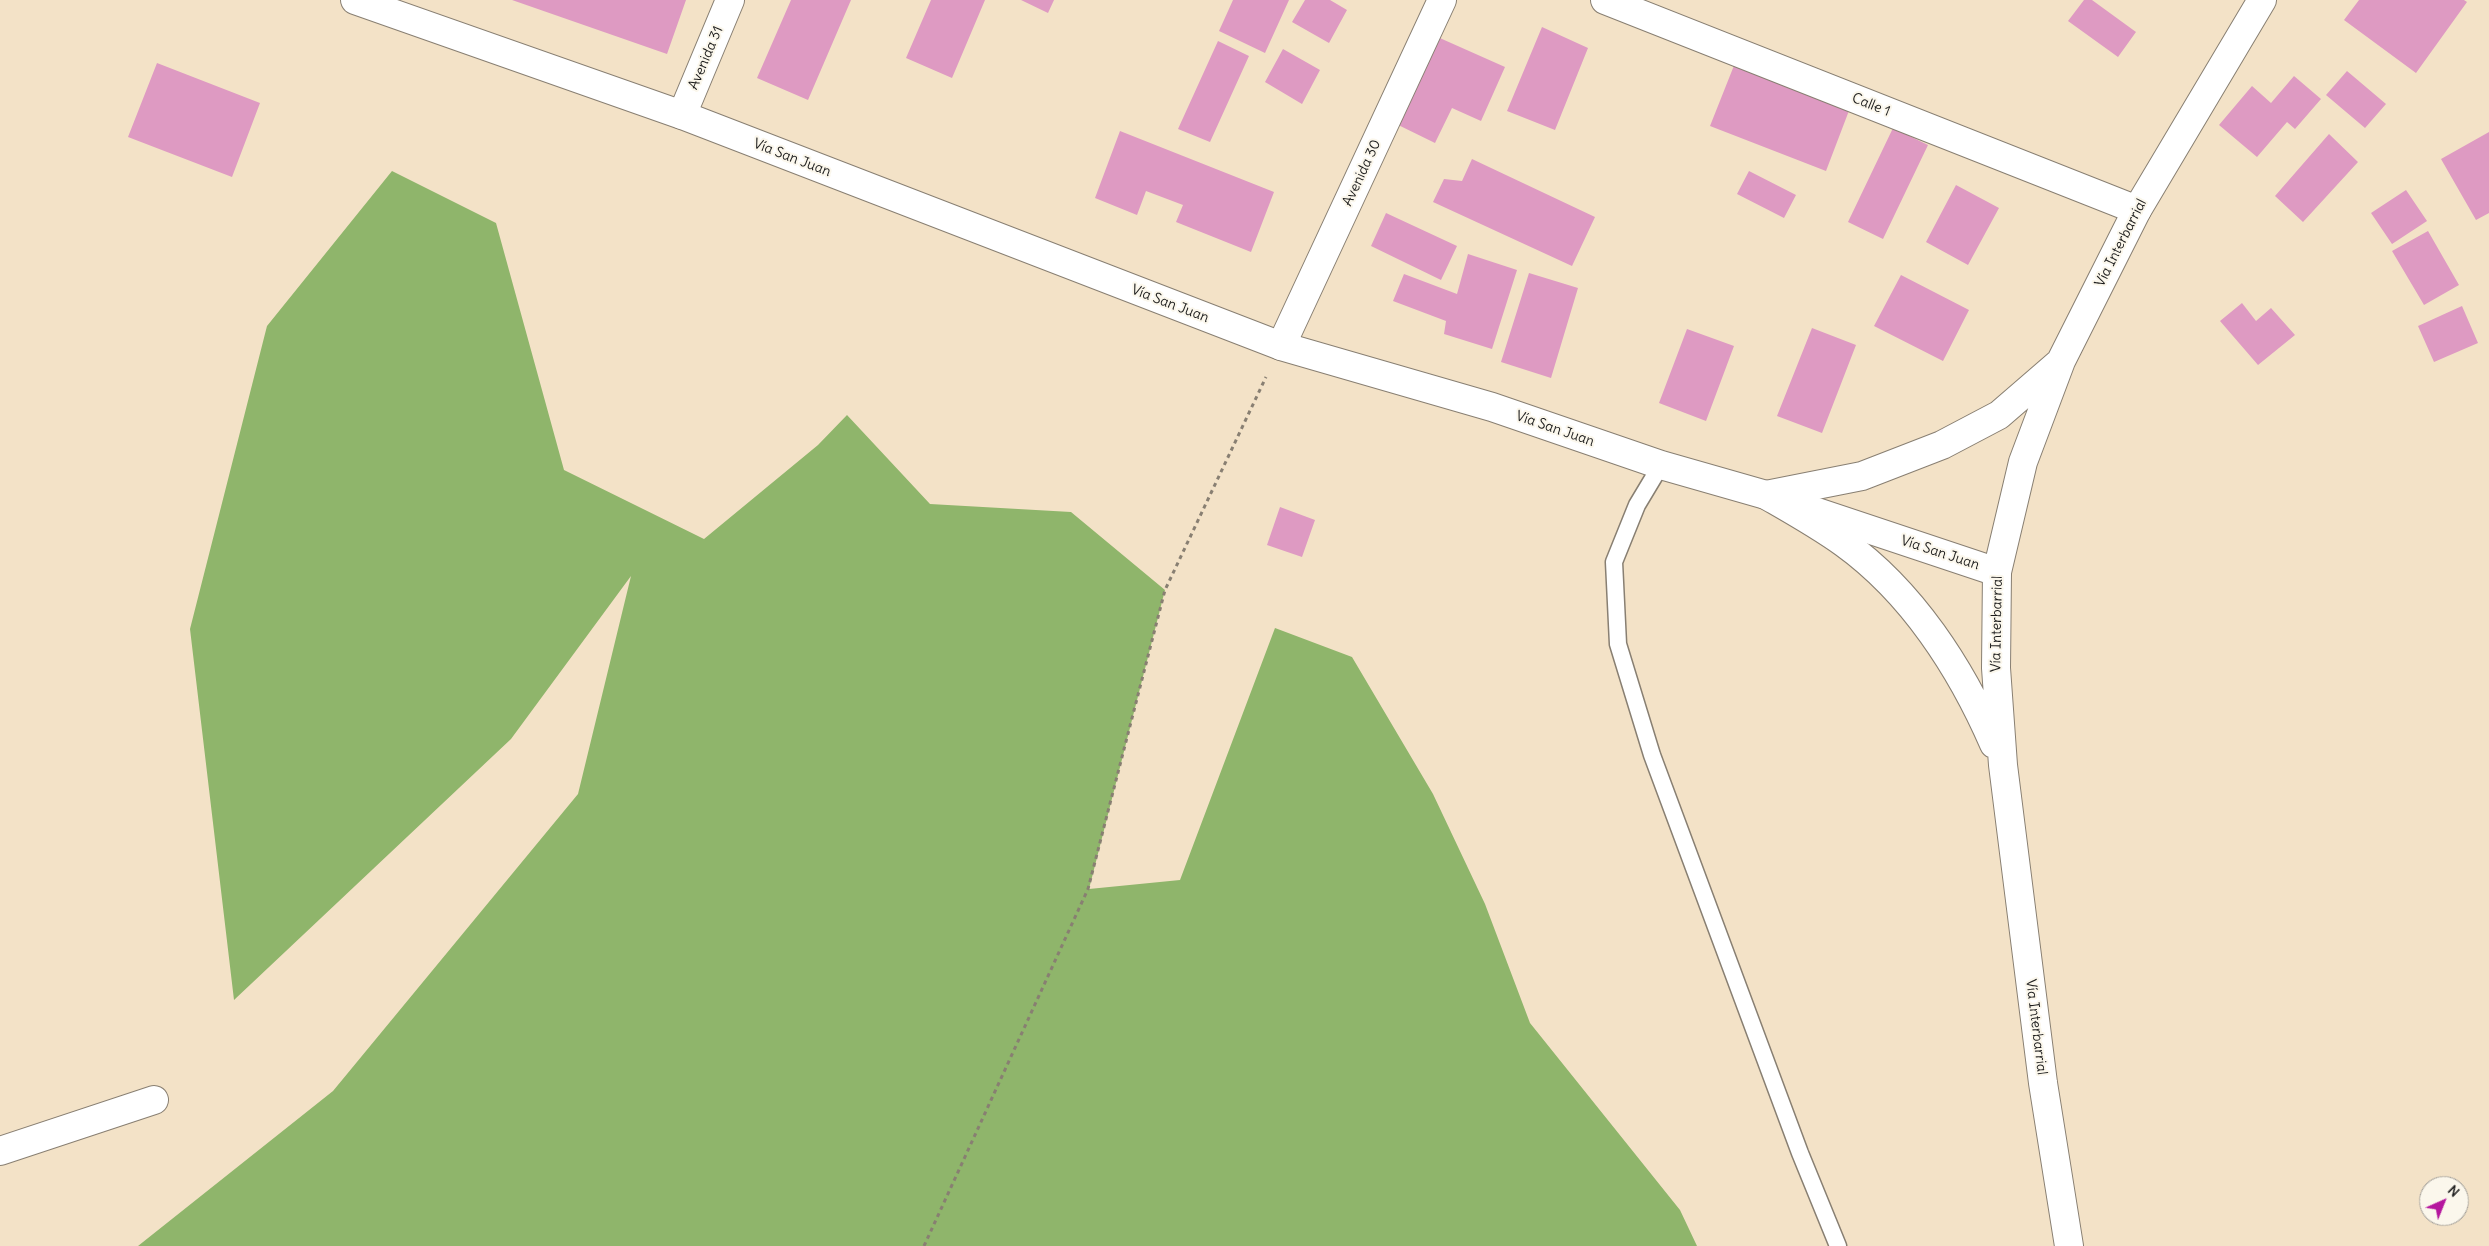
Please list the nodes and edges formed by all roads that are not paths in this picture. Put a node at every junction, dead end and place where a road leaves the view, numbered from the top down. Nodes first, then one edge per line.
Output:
1 (355, 0) edge
2 (730, 0) edge
3 (1442, 0) edge
4 (1605, 0) edge
5 (2262, 0) edge
6 (400, 7) edge
7 (682, 115) junction
8 (2137, 210) junction
9 (1281, 346) junction
10 (2061, 361) junction
11 (1661, 465) junction
12 (1766, 494) junction
13 (1997, 572) junction
14 (2004, 765) junction
15 (154, 1100) dead end
16 (0, 1151) edge
17 (1838, 1246) edge
18 (2069, 1246) edge

1 - 6 street, Vía San Juan
2 - 7 street, Avenida 31
3 - 9 street, Avenida 30
4 - 8 street, Calle 1
5 - 8 street, Vía Interbarrial
6 - 7 street, Vía San Juan
7 - 9 street, Vía San Juan
8 - 10 street, Vía Interbarrial
9 - 11 street, Vía San Juan
10 - 12 street
10 - 13 street, Vía Interbarrial
11 - 12 street, Vía San Juan
11 - 17 lane
12 - 13 street, Vía San Juan
12 - 14 street
13 - 14 street, Vía Interbarrial
14 - 18 street, Vía Interbarrial
15 - 16 street

